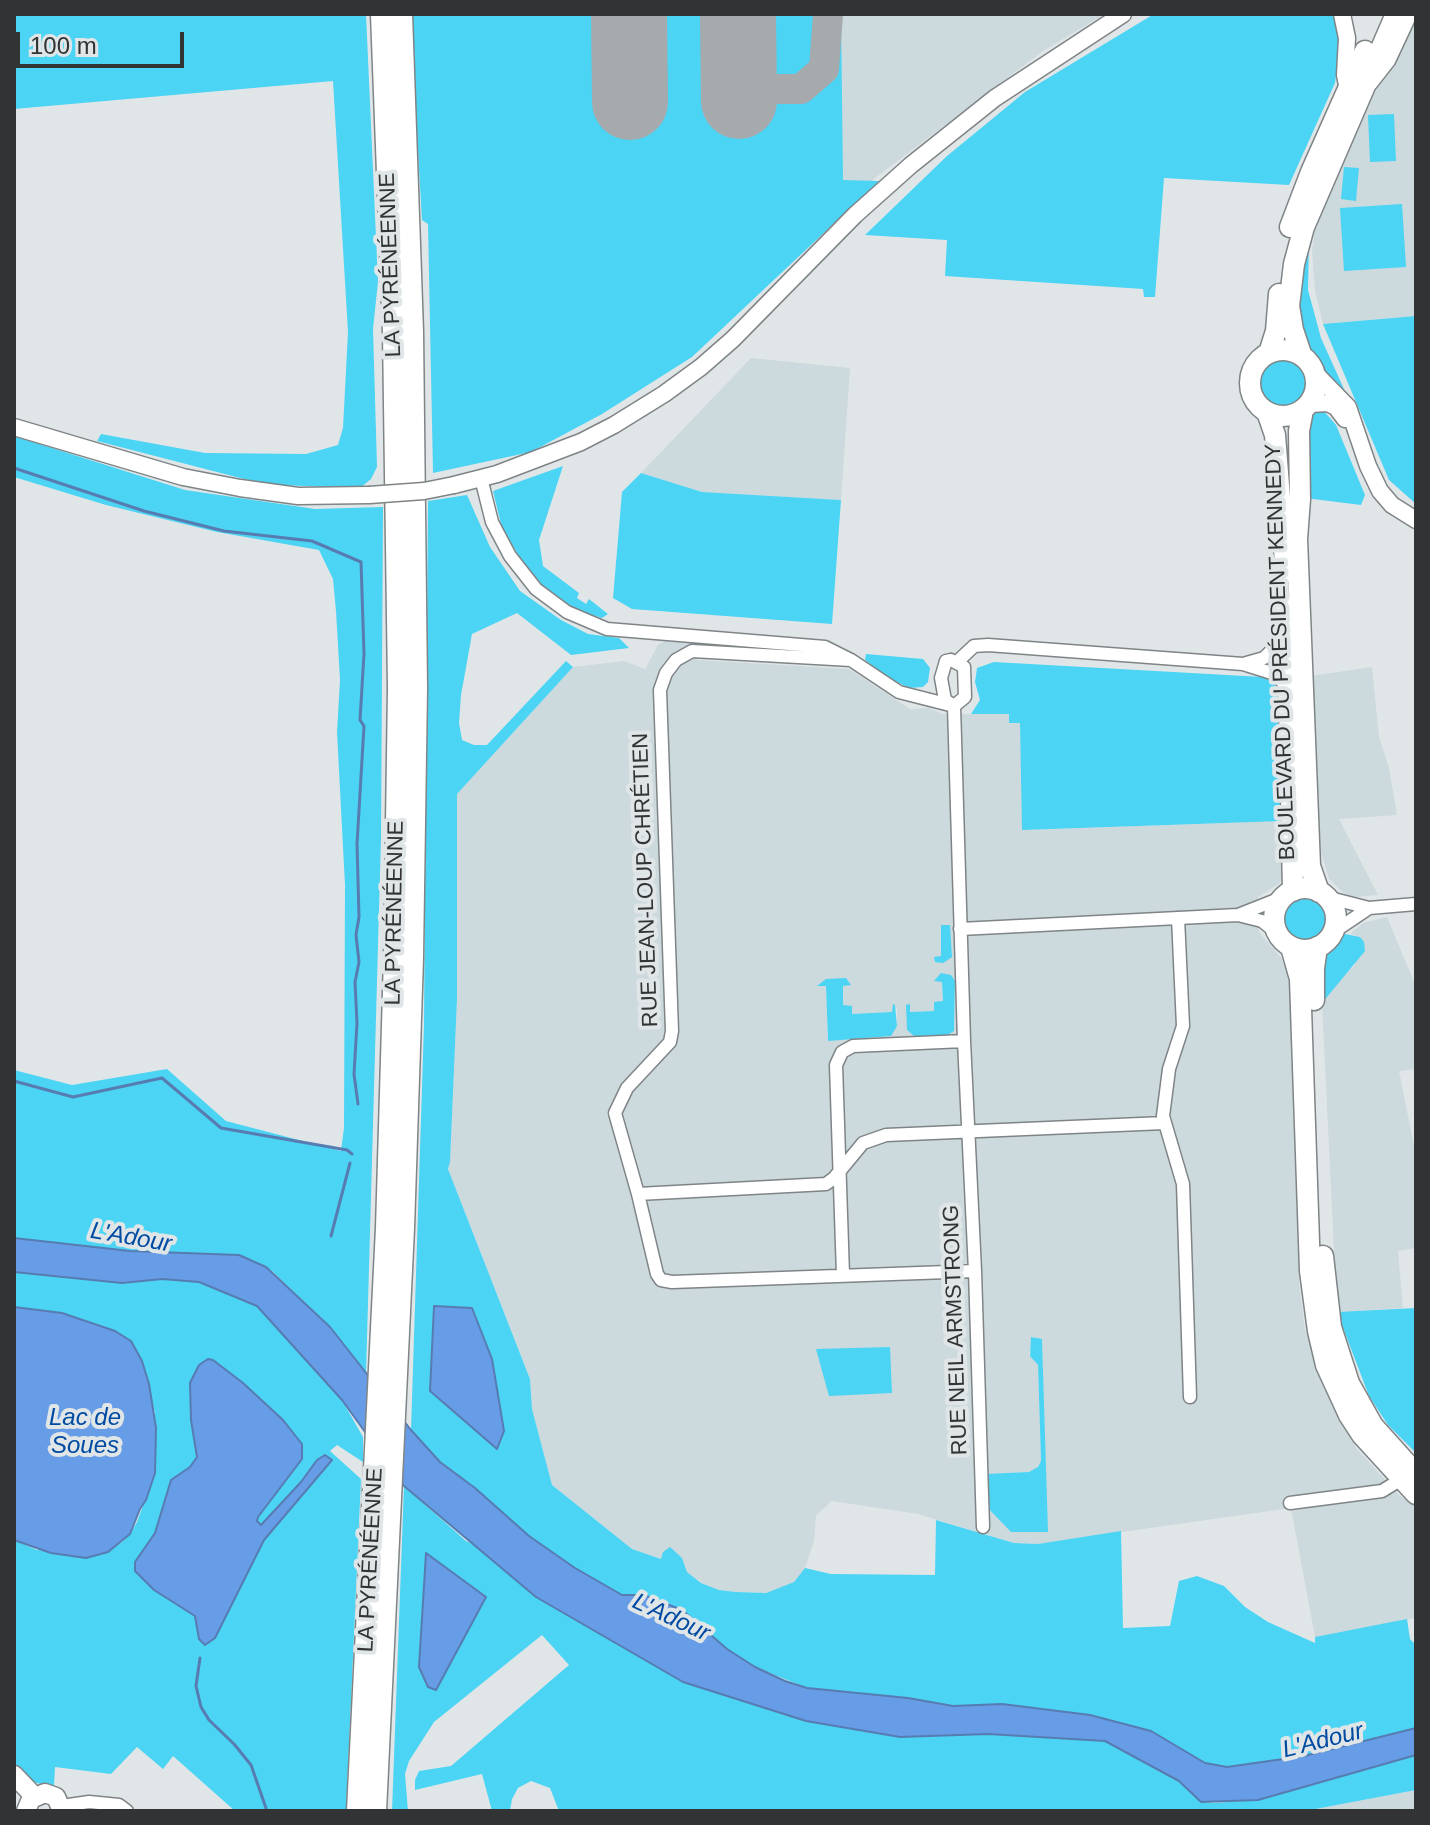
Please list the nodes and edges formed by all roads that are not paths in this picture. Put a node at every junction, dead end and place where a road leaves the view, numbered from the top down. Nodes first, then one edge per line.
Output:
1 (382, 14) edge
2 (401, 14) edge
3 (1123, 14) edge
4 (1342, 14) edge
5 (1382, 14) edge
6 (1396, 14) edge
7 (1411, 14) edge
8 (1355, 91) junction
9 (1269, 353) junction
10 (1301, 354) junction
11 (1315, 373) junction
12 (1307, 407) junction
13 (1267, 412) junction
14 (14, 427) edge
15 (1354, 429) junction
16 (481, 478) junction
17 (1416, 520) edge
18 (1286, 575) junction
19 (851, 660) junction
20 (958, 661) junction
21 (1243, 664) junction
22 (941, 678) junction
23 (1289, 691) junction
24 (919, 696) junction
25 (952, 706) junction
26 (1287, 894) junction
27 (1322, 894) junction
28 (1416, 904) edge
29 (1369, 908) junction
30 (1238, 915) junction
31 (1178, 918) junction
32 (960, 929) junction
33 (1284, 940) junction
34 (1325, 940) junction
35 (964, 1041) junction
36 (1164, 1123) junction
37 (968, 1131) junction
38 (840, 1172) junction
39 (638, 1194) junction
40 (975, 1271) junction
41 (843, 1275) junction
42 (390, 1348) junction
43 (1190, 1397) dead end
44 (1408, 1477) edge
45 (1416, 1494) edge
46 (383, 1500) junction
47 (1290, 1503) dead end
48 (983, 1527) dead end
49 (14, 1775) edge
50 (30, 1803) edge
51 (62, 1809) edge
52 (127, 1811) edge
53 (358, 1811) edge
54 (375, 1811) edge

1 - 42 highway, LA PYRÉNÉENNE
2 - 42 highway, LA PYRÉNÉENNE
3 - 16 street
4 - 8 street
5 - 8 main road
6 - 8 main road
7 - 8 street
8 - 9 main road
8 - 10 main road
9 - 10 main road
9 - 13 main road
10 - 11 main road
11 - 12 main road
11 - 15 street
12 - 13 main road
12 - 15 street
12 - 27 main road, BOULEVARD DU PRÉSIDENT KENNEDY
13 - 18 main road, BOULEVARD DU PRÉSIDENT KENNEDY
14 - 16 street, bridge
15 - 17 street
16 - 19 street
18 - 21 street
18 - 23 main road, BOULEVARD DU PRÉSIDENT KENNEDY
19 - 24 street
19 - 39 street, RUE JEAN-LOUP CHRÉTIEN
20 - 21 street
20 - 22 street
20 - 25 street
21 - 23 street
22 - 24 street
22 - 25 street
23 - 26 main road, BOULEVARD DU PRÉSIDENT KENNEDY
24 - 25 street
25 - 32 street, RUE NEIL ARMSTRONG
26 - 27 main road
26 - 30 street
26 - 33 main road
27 - 29 street
27 - 34 main road
28 - 29 street
29 - 34 street
30 - 31 street
30 - 33 street
31 - 32 street
31 - 36 street
32 - 35 street, RUE NEIL ARMSTRONG
33 - 34 main road
33 - 44 main road
34 - 44 main road
35 - 37 street, RUE NEIL ARMSTRONG
35 - 38 street
36 - 37 street
36 - 43 street
37 - 38 street
37 - 40 street, RUE NEIL ARMSTRONG
38 - 39 street
38 - 41 street
39 - 41 street
40 - 41 street
40 - 48 street, RUE NEIL ARMSTRONG
42 - 46 highway, LA PYRÉNÉENNE
44 - 45 main road
44 - 47 street
46 - 53 highway, LA PYRÉNÉENNE
46 - 54 highway, LA PYRÉNÉENNE
49 - 50 main road
50 - 51 main road
51 - 52 street

